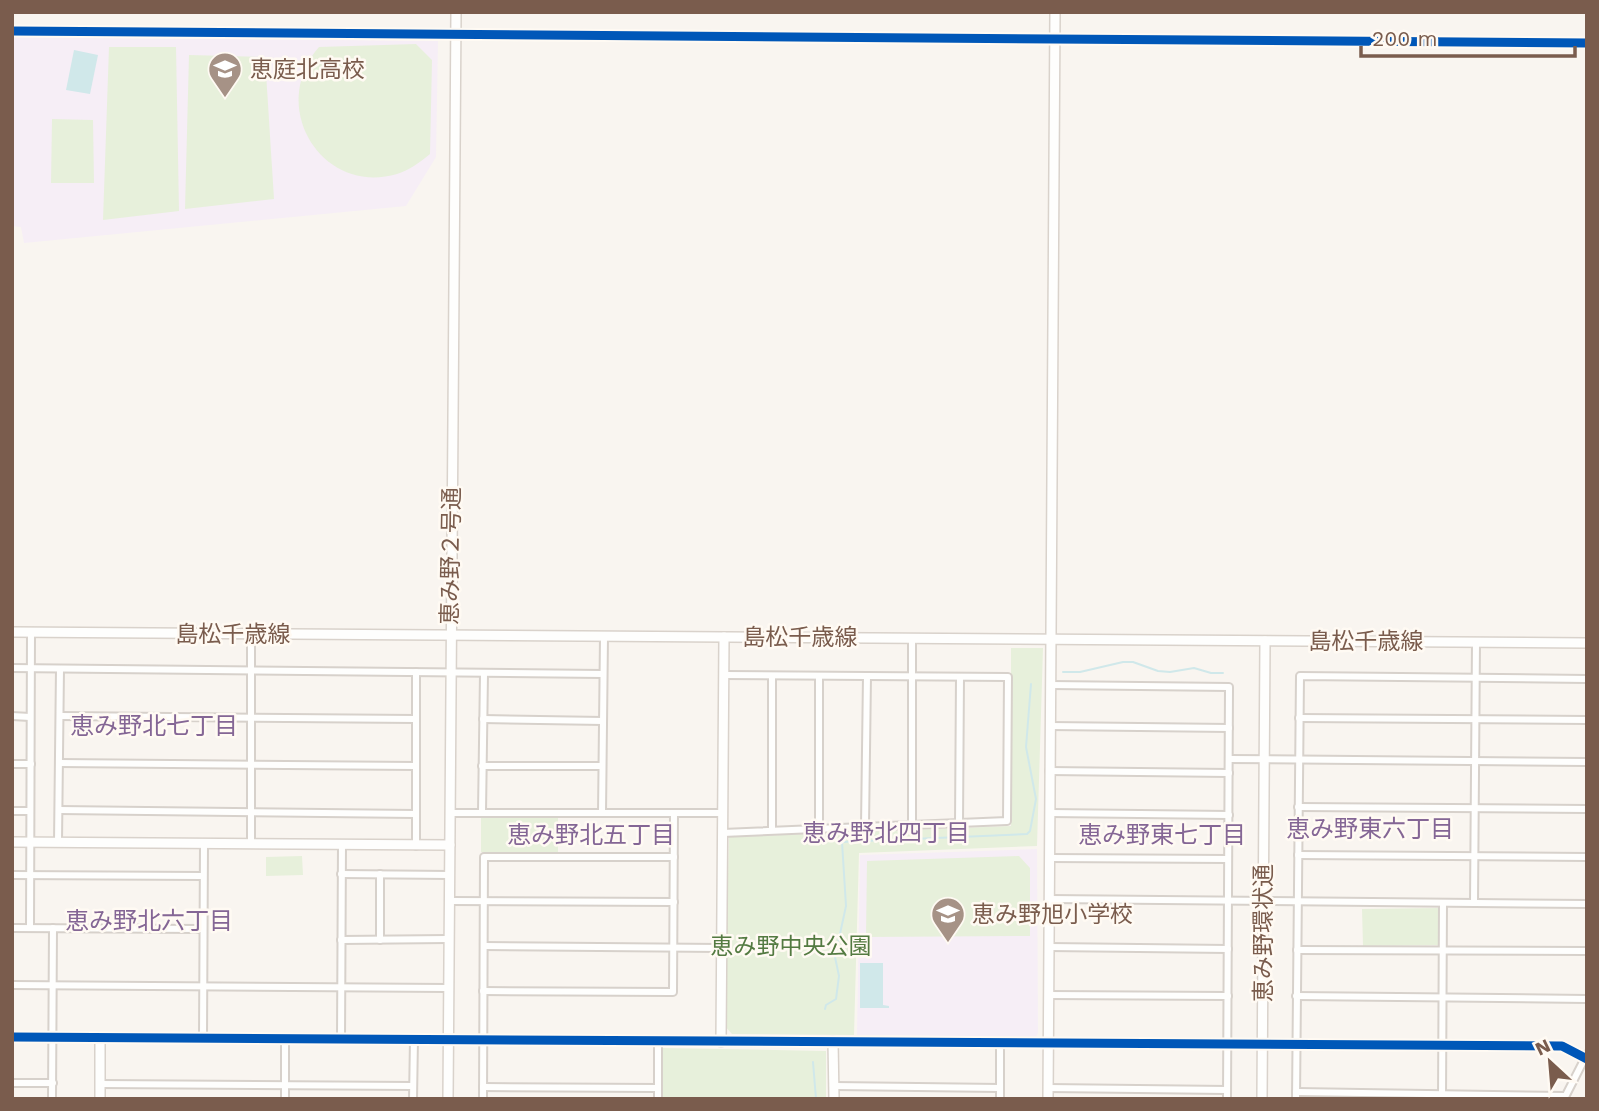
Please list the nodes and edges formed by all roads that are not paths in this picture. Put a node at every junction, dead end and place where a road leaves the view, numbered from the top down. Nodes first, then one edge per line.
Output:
1 (456, 12) edge
2 (1055, 12) edge
3 (12, 31) edge
4 (451, 33) junction
5 (1054, 38) junction
6 (1587, 43) edge
7 (12, 632) edge
8 (31, 632) junction
9 (251, 634) junction
10 (450, 635) junction
11 (604, 636) junction
12 (724, 637) junction
13 (912, 638) junction
14 (1052, 641) junction
15 (1265, 641) junction
16 (1476, 642) junction
17 (1587, 643) edge
18 (12, 668) edge
19 (31, 668) junction
20 (60, 669) junction
21 (251, 670) junction
22 (416, 672) junction
23 (450, 672) junction
24 (484, 674) junction
25 (603, 674) junction
26 (724, 674) junction
27 (772, 676) junction
28 (819, 676) junction
29 (867, 676) junction
30 (913, 676) junction
31 (1476, 676) junction
32 (960, 677) junction
33 (1587, 678) edge
34 (1051, 685) junction
35 (12, 716) edge
36 (30, 716) junction
37 (60, 716) junction
38 (251, 718) junction
39 (1299, 718) junction
40 (1476, 718) junction
41 (415, 719) junction
42 (483, 719) junction
43 (603, 720) junction
44 (1587, 720) edge
45 (1050, 726) junction
46 (1229, 728) junction
47 (1229, 759) junction
48 (1264, 759) junction
49 (1298, 760) junction
50 (1476, 760) junction
51 (59, 762) junction
52 (1587, 762) edge
53 (12, 764) edge
54 (31, 764) junction
55 (250, 765) junction
56 (416, 766) junction
57 (482, 766) junction
58 (602, 766) junction
59 (1049, 771) junction
60 (1229, 773) junction
61 (1298, 807) junction
62 (1475, 807) junction
63 (1587, 809) edge
64 (59, 810) junction
65 (12, 811) edge
66 (30, 811) junction
67 (251, 812) junction
68 (482, 812) junction
69 (450, 813) junction
70 (602, 813) junction
71 (674, 813) junction
72 (723, 813) junction
73 (1049, 813) junction
74 (416, 814) junction
75 (1229, 815) junction
76 (959, 824) junction
77 (912, 825) junction
78 (865, 827) junction
79 (819, 828) junction
80 (772, 830) junction
81 (723, 833) junction
82 (12, 842) edge
83 (29, 842) junction
84 (58, 842) junction
85 (204, 844) junction
86 (251, 844) junction
87 (342, 844) junction
88 (450, 845) junction
89 (416, 846) junction
90 (1298, 855) junction
91 (1474, 856) junction
92 (674, 857) junction
93 (1587, 857) edge
94 (1050, 858) junction
95 (1228, 859) junction
96 (341, 874) junction
97 (380, 874) junction
98 (12, 875) edge
99 (30, 875) junction
100 (450, 875) junction
101 (203, 876) junction
102 (1049, 899) junction
103 (450, 901) junction
104 (483, 901) junction
105 (1263, 901) junction
106 (674, 902) junction
107 (1228, 902) junction
108 (1297, 902) junction
109 (1443, 903) junction
110 (1474, 903) junction
111 (1587, 904) edge
112 (12, 928) edge
113 (30, 928) junction
114 (54, 928) junction
115 (203, 929) junction
116 (448, 939) junction
117 (341, 940) junction
118 (380, 940) junction
119 (484, 946) junction
120 (673, 946) junction
121 (1049, 947) junction
122 (721, 948) junction
123 (1228, 949) junction
124 (1297, 950) junction
125 (1442, 950) junction
126 (1587, 951) edge
127 (12, 985) edge
128 (53, 985) junction
129 (202, 986) junction
130 (341, 986) junction
131 (448, 988) junction
132 (484, 991) junction
133 (1048, 995) junction
134 (1228, 996) junction
135 (1296, 996) junction
136 (1442, 998) junction
137 (1587, 999) edge
138 (12, 1037) edge
139 (53, 1037) junction
140 (100, 1037) junction
141 (203, 1038) junction
142 (285, 1038) junction
143 (341, 1039) junction
144 (414, 1039) junction
145 (448, 1039) junction
146 (483, 1040) junction
147 (658, 1041) junction
148 (833, 1041) junction
149 (722, 1042) junction
150 (1000, 1042) junction
151 (1048, 1042) junction
152 (1227, 1045) junction
153 (1262, 1045) junction
154 (1296, 1045) junction
155 (1443, 1045) junction
156 (1586, 1057) edge
157 (12, 1083) edge
158 (52, 1083) junction
159 (100, 1084) junction
160 (285, 1086) junction
161 (413, 1086) junction
162 (834, 1086) junction
163 (483, 1087) junction
164 (658, 1088) junction
165 (1000, 1088) junction
166 (1048, 1088) junction
167 (1227, 1090) junction
168 (1296, 1096) edge
169 (1442, 1096) edge
170 (1564, 1097) edge
171 (52, 1099) edge
172 (100, 1099) edge
173 (285, 1099) edge
174 (414, 1099) edge
175 (448, 1099) edge
176 (482, 1099) edge
177 (658, 1099) edge
178 (834, 1099) edge
179 (1000, 1099) edge
180 (1048, 1099) edge
181 (1227, 1099) edge
182 (1262, 1099) edge

1 - 4 street, 恵み野２号通
2 - 5 street
3 - 4 street
4 - 5 street
4 - 10 street, 恵み野２号通
5 - 6 street
5 - 14 street
7 - 8 street, 島松千歳線
8 - 9 street, 島松千歳線
8 - 19 street
9 - 10 street, 島松千歳線
9 - 21 street
10 - 11 street, 島松千歳線
10 - 23 street, 恵み野２号通
11 - 12 street, 島松千歳線
11 - 25 street
12 - 13 street, 島松千歳線
12 - 26 street
13 - 14 street, 島松千歳線
13 - 30 street
14 - 15 street, 島松千歳線
14 - 34 street
15 - 16 street, 島松千歳線
15 - 48 street, 恵み野環状通
16 - 17 street, 島松千歳線
16 - 31 street
18 - 19 street
19 - 20 street
19 - 36 street
20 - 21 street
20 - 37 street
21 - 22 street
21 - 38 street
22 - 23 street
22 - 41 street
23 - 24 street
23 - 69 street, 恵み野２号通
24 - 25 street
24 - 42 street
25 - 43 street
26 - 27 street
26 - 72 street
27 - 28 street
27 - 80 street
28 - 29 street
28 - 79 street
29 - 30 street
29 - 78 street
30 - 32 street
30 - 77 street
31 - 33 street
31 - 39 street
31 - 40 street
32 - 76 street
32 - 76 street
34 - 45 street
34 - 46 street
35 - 36 street
36 - 54 street
37 - 38 street
37 - 51 street
38 - 41 street
38 - 55 street
39 - 40 street
39 - 49 street
40 - 44 street
40 - 50 street
41 - 56 street
42 - 43 street
42 - 57 street
43 - 58 street
45 - 46 street
45 - 59 street
46 - 47 street
47 - 48 street
47 - 60 street
48 - 49 street
48 - 105 street, 恵み野環状通
49 - 50 street
49 - 61 street
50 - 52 street
50 - 62 street
51 - 55 street
51 - 64 street
53 - 54 street
54 - 66 street
55 - 56 street
55 - 67 street
56 - 74 street
57 - 58 street
57 - 68 street
58 - 70 street
59 - 60 street
59 - 73 street
60 - 75 street
61 - 62 street
61 - 90 street
62 - 63 street
62 - 91 street
64 - 67 street
64 - 84 street
65 - 66 street
66 - 83 street
67 - 74 street
67 - 86 street
68 - 69 street
68 - 70 street
69 - 88 street, 恵み野２号通
70 - 71 street
71 - 72 street
71 - 92 street
72 - 81 street
73 - 75 street
73 - 94 street
74 - 89 street
75 - 95 street
76 - 77 street
77 - 78 street
78 - 79 street
79 - 80 street
80 - 81 street
81 - 122 street
82 - 83 street
83 - 84 street
83 - 99 street
84 - 85 street
85 - 86 street
85 - 101 street
86 - 87 street
87 - 89 street
87 - 96 street
88 - 89 street
88 - 100 street, 恵み野２号通
90 - 91 street
90 - 108 street
91 - 93 street
91 - 110 street
92 - 104 street
92 - 106 street
94 - 95 street
94 - 102 street
95 - 107 street
96 - 97 street
96 - 117 street
97 - 100 street
97 - 118 street
98 - 99 street
99 - 101 street
99 - 113 street
100 - 103 street, 恵み野２号通
101 - 115 street
102 - 107 street
102 - 121 street
103 - 104 street
103 - 116 street, 恵み野２号通
104 - 106 street
104 - 119 street
105 - 107 street
105 - 108 street
105 - 153 street, 恵み野環状通
106 - 120 street
107 - 123 street
108 - 109 street
108 - 124 street
109 - 110 street
109 - 125 street
110 - 111 street
112 - 113 street
113 - 114 street
114 - 115 street
114 - 128 street
115 - 129 street
116 - 118 street
116 - 131 street, 恵み野２号通
117 - 118 street
117 - 130 street
119 - 120 street
119 - 132 street
120 - 122 street
120 - 132 street
121 - 123 street
121 - 133 street
122 - 149 street
123 - 134 street
124 - 125 street
124 - 135 street
125 - 126 street
125 - 136 street
127 - 128 street
128 - 129 street
128 - 139 street
129 - 130 street
129 - 141 street
130 - 131 street
130 - 143 street
131 - 145 street, 恵み野２号通
132 - 146 street
133 - 134 street
133 - 151 street
134 - 152 street
135 - 136 street
135 - 154 street
136 - 137 street
136 - 155 street
138 - 139 street
139 - 140 street
139 - 158 street
140 - 141 street
140 - 159 street
141 - 142 street
142 - 143 street
142 - 160 street
143 - 144 street
144 - 145 street
144 - 161 street
145 - 146 street
145 - 175 street, 恵み野２号通
146 - 147 street
146 - 163 street
147 - 149 street
147 - 164 street
148 - 149 street
148 - 150 street
148 - 162 street
150 - 151 street
150 - 165 street
151 - 152 street
151 - 166 street
152 - 153 street
152 - 167 street
153 - 154 street
153 - 182 street, 恵み野環状通
154 - 155 street
154 - 168 street
155 - 156 street
155 - 169 street
156 - 170 street
157 - 158 street
158 - 171 street
159 - 160 street
159 - 172 street
160 - 161 street
160 - 173 street
161 - 174 street
162 - 165 street
162 - 178 street
163 - 164 street
163 - 176 street
164 - 177 street
165 - 179 street
166 - 167 street
166 - 180 street
167 - 181 street
168 - 169 street
169 - 170 street

